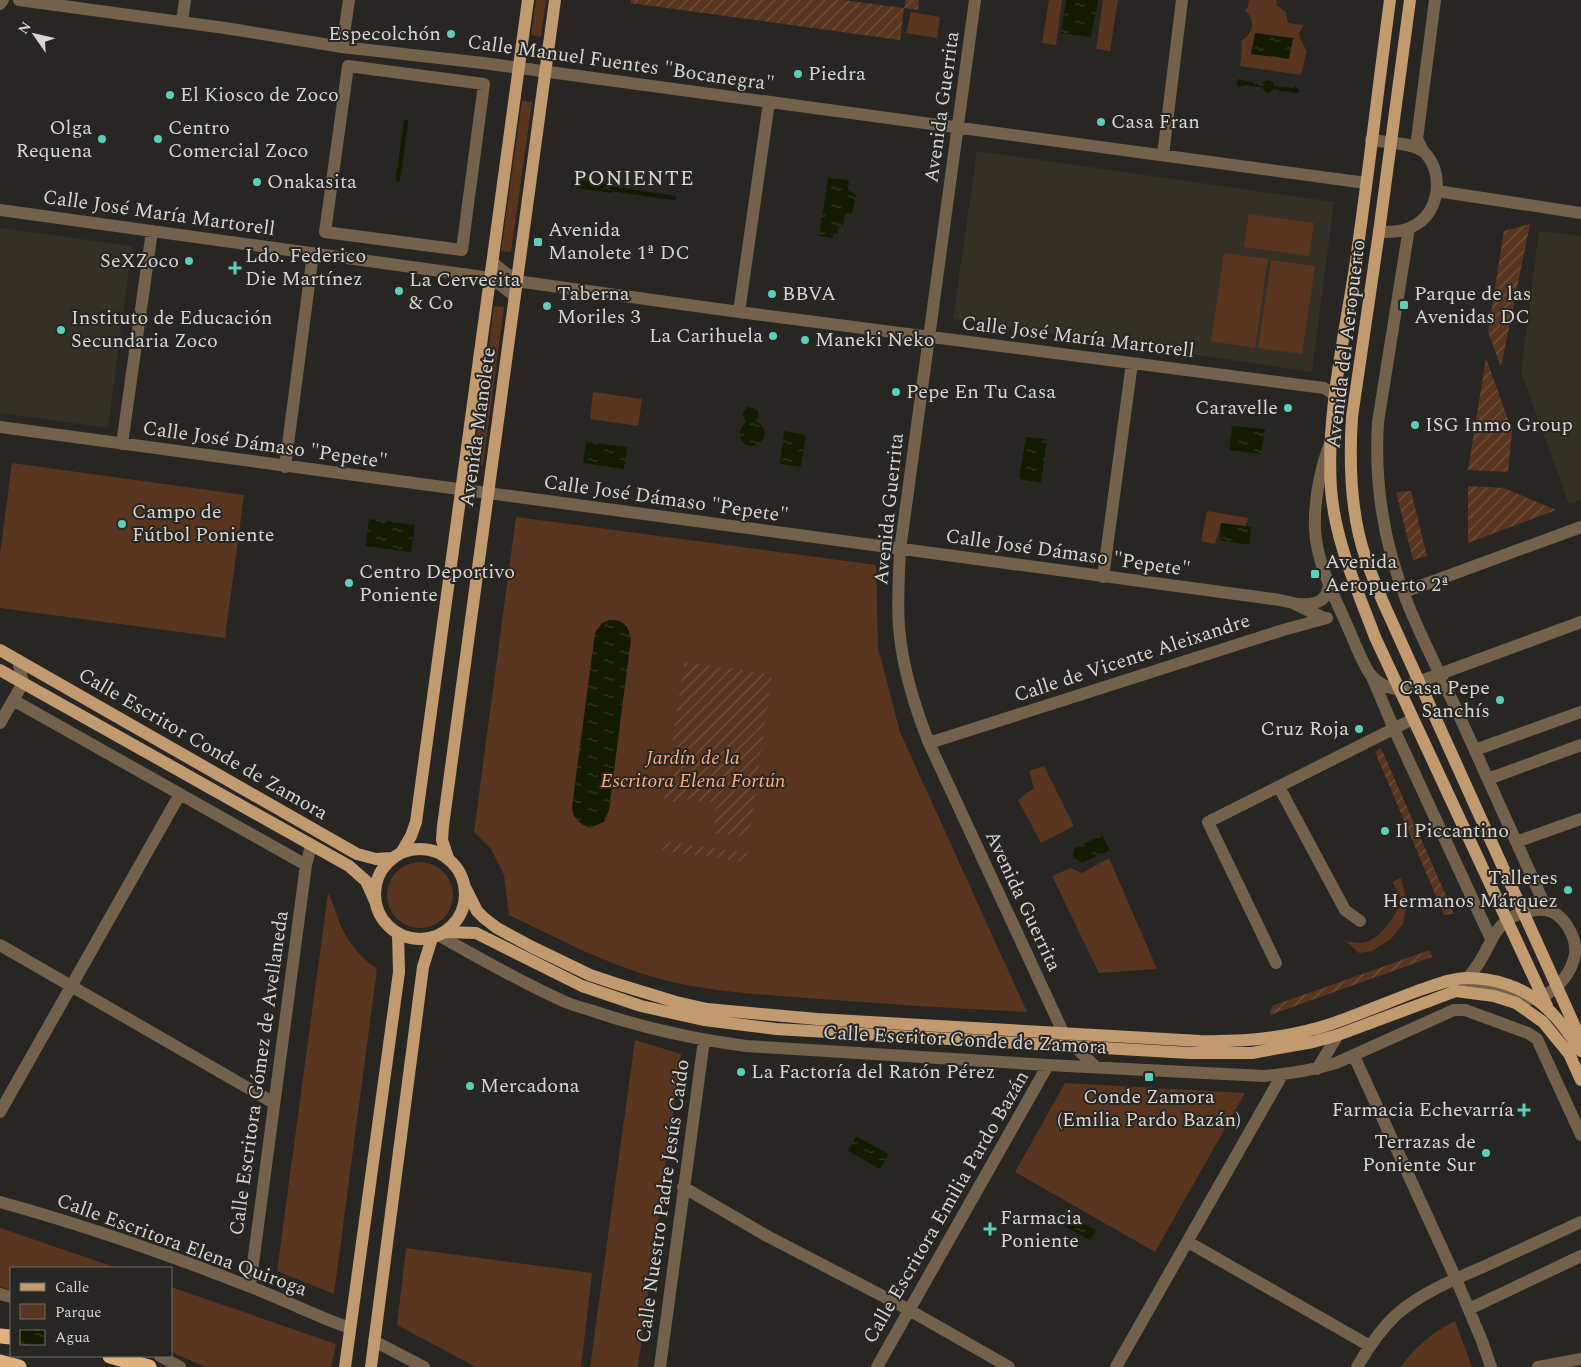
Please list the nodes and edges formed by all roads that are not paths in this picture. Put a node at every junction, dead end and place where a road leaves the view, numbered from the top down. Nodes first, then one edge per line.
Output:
1 (3, 0) edge
2 (20, 0) edge
3 (185, 0) edge
4 (349, 0) edge
5 (528, 0) edge
6 (555, 0) edge
7 (975, 0) edge
8 (1182, 0) edge
9 (1390, 0) edge
10 (1410, 0) edge
11 (1435, 0) edge
12 (0, 4) edge
13 (182, 22) junction
14 (344, 34) dead end
15 (519, 68) junction
16 (546, 72) junction
17 (769, 102) junction
18 (958, 127) junction
19 (1371, 140) junction
20 (1391, 143) junction
21 (1423, 151) junction
22 (1163, 155) junction
23 (1366, 182) junction
24 (1437, 191) junction
25 (0, 210) edge
26 (1581, 213) edge
27 (1410, 228) junction
28 (152, 231) junction
29 (325, 232) joint
30 (1379, 232) junction
31 (313, 254) junction
32 (493, 263) junction
33 (491, 278) junction
34 (516, 281) junction
35 (515, 296) junction
36 (739, 312) junction
37 (929, 337) junction
38 (1132, 363) junction
39 (1336, 395) junction
40 (0, 428) edge
41 (1330, 443) junction
42 (122, 444) junction
43 (285, 467) junction
44 (460, 490) junction
45 (488, 494) junction
46 (1581, 527) edge
47 (900, 550) junction
48 (1103, 577) junction
49 (1329, 585) junction
50 (1404, 592) junction
51 (1293, 603) junction
52 (1324, 618) junction
53 (1581, 622) edge
54 (1346, 623) junction
55 (0, 650) edge
56 (18, 660) junction
57 (0, 670) edge
58 (1370, 673) junction
59 (1440, 674) junction
60 (1418, 682) junction
61 (23, 683) junction
62 (1400, 689) junction
63 (13, 700) junction
64 (1581, 712) edge
65 (1413, 719) junction
66 (0, 723) edge
67 (1394, 729) junction
68 (929, 742) junction
69 (1581, 746) edge
70 (1475, 750) junction
71 (1488, 779) junction
72 (1279, 787) junction
73 (180, 794) junction
74 (1581, 819) edge
75 (1516, 842) junction
76 (311, 846) junction
77 (397, 856) junction
78 (448, 858) junction
79 (306, 865) junction
80 (465, 888) junction
81 (375, 901) junction
82 (1547, 910) junction
83 (1524, 913) junction
84 (1506, 920) junction
85 (1563, 920) junction
86 (1360, 921) dead end
87 (1581, 926) edge
88 (398, 934) junction
89 (439, 935) junction
90 (1581, 938) edge
91 (1491, 939) junction
92 (0, 945) edge
93 (1575, 953) junction
94 (1276, 963) dead end
95 (1468, 978) junction
96 (71, 985) junction
97 (1557, 986) junction
98 (1456, 991) junction
99 (1539, 997) junction
100 (1063, 1032) junction
101 (1338, 1035) junction
102 (1556, 1038) junction
103 (704, 1040) junction
104 (1581, 1040) edge
105 (1075, 1047) junction
106 (1575, 1053) edge
107 (1354, 1056) junction
108 (1549, 1064) junction
109 (1048, 1065) junction
110 (1096, 1067) junction
111 (1316, 1069) junction
112 (1282, 1075) junction
113 (1581, 1080) edge
114 (274, 1103) junction
115 (0, 1112) edge
116 (1581, 1135) edge
117 (683, 1187) junction
118 (0, 1202) edge
119 (1581, 1222) edge
120 (1188, 1242) junction
121 (1581, 1256) edge
122 (1456, 1279) junction
123 (250, 1286) junction
124 (1469, 1309) junction
125 (909, 1310) junction
126 (350, 1328) junction
127 (374, 1340) junction
128 (1370, 1346) junction
129 (114, 1357) edge
130 (162, 1357) edge
131 (1581, 1359) edge
132 (0, 1362) edge
133 (19, 1367) edge
134 (149, 1367) edge
135 (180, 1367) edge
136 (345, 1367) edge
137 (371, 1367) edge
138 (424, 1367) edge
139 (660, 1367) edge
140 (877, 1367) edge
141 (1009, 1367) edge
142 (1116, 1367) edge
143 (1357, 1367) edge
144 (1491, 1367) edge
145 (1538, 1367) edge

1 - 12 street
2 - 13 street, Calle Manuel Fuentes "Bocanegra"
3 - 13 street
4 - 14 street
5 - 15 main road, Avenida Manolete
6 - 16 main road, Avenida Manolete
7 - 18 street, Avenida Guerrita
8 - 22 street
9 - 19 main road, Avenida del Aeropuerto
10 - 20 main road, Avenida del Aeropuerto
11 - 21 street
13 - 15 street, Calle Manuel Fuentes "Bocanegra"
15 - 16 street, Calle Manuel Fuentes "Bocanegra"
15 - 32 main road, Avenida Manolete
16 - 17 street, Calle Manuel Fuentes "Bocanegra"
16 - 34 main road, Avenida Manolete
17 - 18 street, Calle Manuel Fuentes "Bocanegra"
17 - 36 street
18 - 22 street, Calle Manuel Fuentes "Bocanegra"
18 - 37 street, Avenida Guerrita
19 - 20 street
19 - 23 main road, Avenida del Aeropuerto
20 - 21 street
20 - 30 main road, Avenida del Aeropuerto
21 - 24 street
22 - 23 street, Calle Manuel Fuentes "Bocanegra"
23 - 39 main road, Avenida del Aeropuerto
24 - 26 street
24 - 27 street
25 - 28 street, Calle José María Martorell
27 - 30 street
27 - 50 street, Avenida del Aeropuerto
28 - 31 street, Calle José María Martorell
28 - 42 street
29 - 29 street
30 - 60 main road, Avenida del Aeropuerto
31 - 33 street, Calle José María Martorell
31 - 43 street
32 - 33 main road, Avenida Manolete
32 - 34 street, Calle José María Martorell
33 - 35 street, Calle José María Martorell
33 - 44 main road, Avenida Manolete
34 - 35 main road, Avenida Manolete
34 - 36 street, Calle José María Martorell
35 - 45 main road, Avenida Manolete
36 - 37 street, Calle José María Martorell
37 - 38 street, Calle José María Martorell
37 - 47 street, Avenida Guerrita
38 - 39 street, Calle José María Martorell
38 - 48 street
39 - 41 main road, Avenida del Aeropuerto
40 - 42 street, Calle José Dámaso "Pepete"
41 - 49 street, Avenida del Aeropuerto
41 - 62 main road, Avenida del Aeropuerto
42 - 43 street, Calle José Dámaso "Pepete"
43 - 44 street, Calle José Dámaso "Pepete"
44 - 45 street, Calle José Dámaso "Pepete"
44 - 77 main road, Avenida Manolete
45 - 47 street, Calle José Dámaso "Pepete"
45 - 78 main road, Avenida Manolete
46 - 50 street
47 - 48 street, Calle José Dámaso "Pepete"
47 - 68 street, Avenida Guerrita
48 - 51 street, Calle José Dámaso "Pepete"
49 - 51 street
49 - 54 street, Avenida del Aeropuerto
50 - 59 street, Avenida del Aeropuerto
51 - 52 street, Calle José Dámaso "Pepete"
52 - 54 street, Calle de Vicente Aleixandre
52 - 68 street, Calle de Vicente Aleixandre
53 - 59 street
54 - 58 street, Avenida del Aeropuerto
55 - 56 main road, Calle Escritor Conde de Zamora
56 - 61 street
56 - 77 main road, Calle Escritor Conde de Zamora
57 - 61 main road, Calle Escritor Conde de Zamora
58 - 62 street, Avenida del Aeropuerto
58 - 67 street, Avenida del Aeropuerto
59 - 60 street
59 - 70 street, Avenida del Aeropuerto
60 - 62 street
60 - 83 main road, Avenida del Aeropuerto
61 - 63 street
61 - 76 main road, Calle Escritor Conde de Zamora
62 - 65 main road, Avenida del Aeropuerto
63 - 66 street
63 - 73 street
64 - 70 street
65 - 67 street
65 - 84 main road, Avenida del Aeropuerto
67 - 72 street
67 - 91 street, Avenida del Aeropuerto
68 - 100 street, Avenida Guerrita
69 - 71 street
70 - 71 street, Avenida del Aeropuerto
71 - 75 street, Avenida del Aeropuerto
72 - 86 street
72 - 94 street
73 - 79 street
73 - 96 street
74 - 75 street
75 - 82 street, Avenida del Aeropuerto
76 - 79 street, Calle Escritor Conde de Zamora
76 - 81 main road, Calle Escritor Conde de Zamora
77 - 78 main road
77 - 81 main road
78 - 80 main road
79 - 114 street, Calle Escritora Gómez de Avellaneda
80 - 89 main road
80 - 100 main road, Calle Escritor Conde de Zamora
81 - 88 main road
82 - 83 street
82 - 85 street
83 - 84 street
83 - 97 main road, Avenida del Aeropuerto
84 - 91 street
84 - 99 main road, Avenida del Aeropuerto
85 - 87 street
85 - 93 street
88 - 89 main road
88 - 126 main road
89 - 103 street, Calle Escritor Conde de Zamora
89 - 105 main road, Calle Escritor Conde de Zamora
89 - 127 main road
90 - 93 street
91 - 95 street
92 - 96 street
93 - 97 street
95 - 99 main road, Calle Escritor Conde de Zamora
95 - 100 main road, Calle Escritor Conde de Zamora
96 - 114 street
96 - 115 street
97 - 99 street
97 - 104 main road, Avenida del Aeropuerto
98 - 99 street
98 - 101 main road, Calle Escritor Conde de Zamora
98 - 102 main road
99 - 106 main road, Avenida del Aeropuerto
100 - 105 street, Avenida Guerrita
101 - 105 main road, Calle Escritor Conde de Zamora
101 - 111 street
102 - 106 main road
102 - 108 street
103 - 109 street, Calle Escritor Conde de Zamora
103 - 117 street, Calle Nuestro Padre Jesús Caído
105 - 110 street, Avenida Guerrita
106 - 113 main road, Avenida del Aeropuerto
107 - 108 street, Calle Escritor Conde de Zamora
107 - 111 street, Calle Escritor Conde de Zamora
107 - 122 street
108 - 116 street
109 - 110 street, Calle Escritor Conde de Zamora
109 - 125 street, Calle Escritora Emilia Pardo Bazán
110 - 112 street, Calle Escritor Conde de Zamora
111 - 112 street, Calle Escritor Conde de Zamora
112 - 120 street
114 - 123 street, Calle Escritora Gómez de Avellaneda
117 - 125 street
117 - 139 street, Calle Nuestro Padre Jesús Caído
118 - 123 street, Calle Escritora Elena Quiroga
119 - 122 street
120 - 128 street
120 - 142 street
121 - 124 street
122 - 124 street
122 - 128 street
123 - 126 street, Calle Escritora Elena Quiroga
124 - 144 street
125 - 140 street, Calle Escritora Emilia Pardo Bazán
125 - 141 street
126 - 136 main road
127 - 137 main road
127 - 138 street
128 - 143 street
129 - 134 highway
130 - 135 street
131 - 145 street
132 - 133 highway

